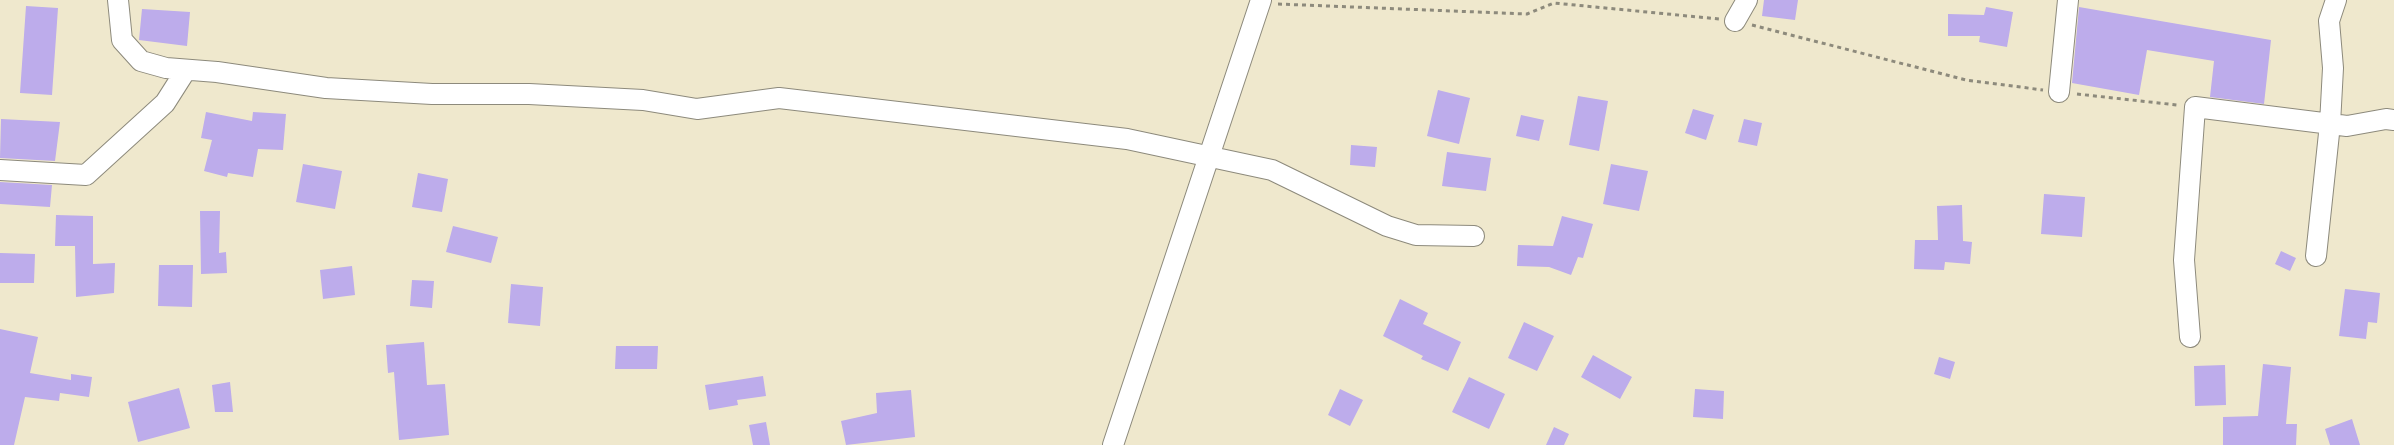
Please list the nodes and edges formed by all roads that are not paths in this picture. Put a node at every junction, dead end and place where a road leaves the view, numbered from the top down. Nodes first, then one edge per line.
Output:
1 (118, 0) edge
2 (1747, 0) edge
3 (2068, 0) edge
4 (2336, 0) edge
5 (1261, 2) edge
6 (1735, 21) road end
7 (186, 70) junction
8 (2059, 92) road end
9 (2394, 120) edge
10 (2330, 124) junction
11 (1210, 158) junction
12 (0, 170) edge
13 (1474, 236) dead end
14 (2316, 256) dead end
15 (2190, 337) dead end
16 (1113, 445) edge

1 - 7 street
2 - 6 street
3 - 8 street
4 - 10 street
5 - 11 street
7 - 11 street
7 - 12 street
9 - 10 street
10 - 14 street
10 - 15 street
11 - 13 street
11 - 16 street

